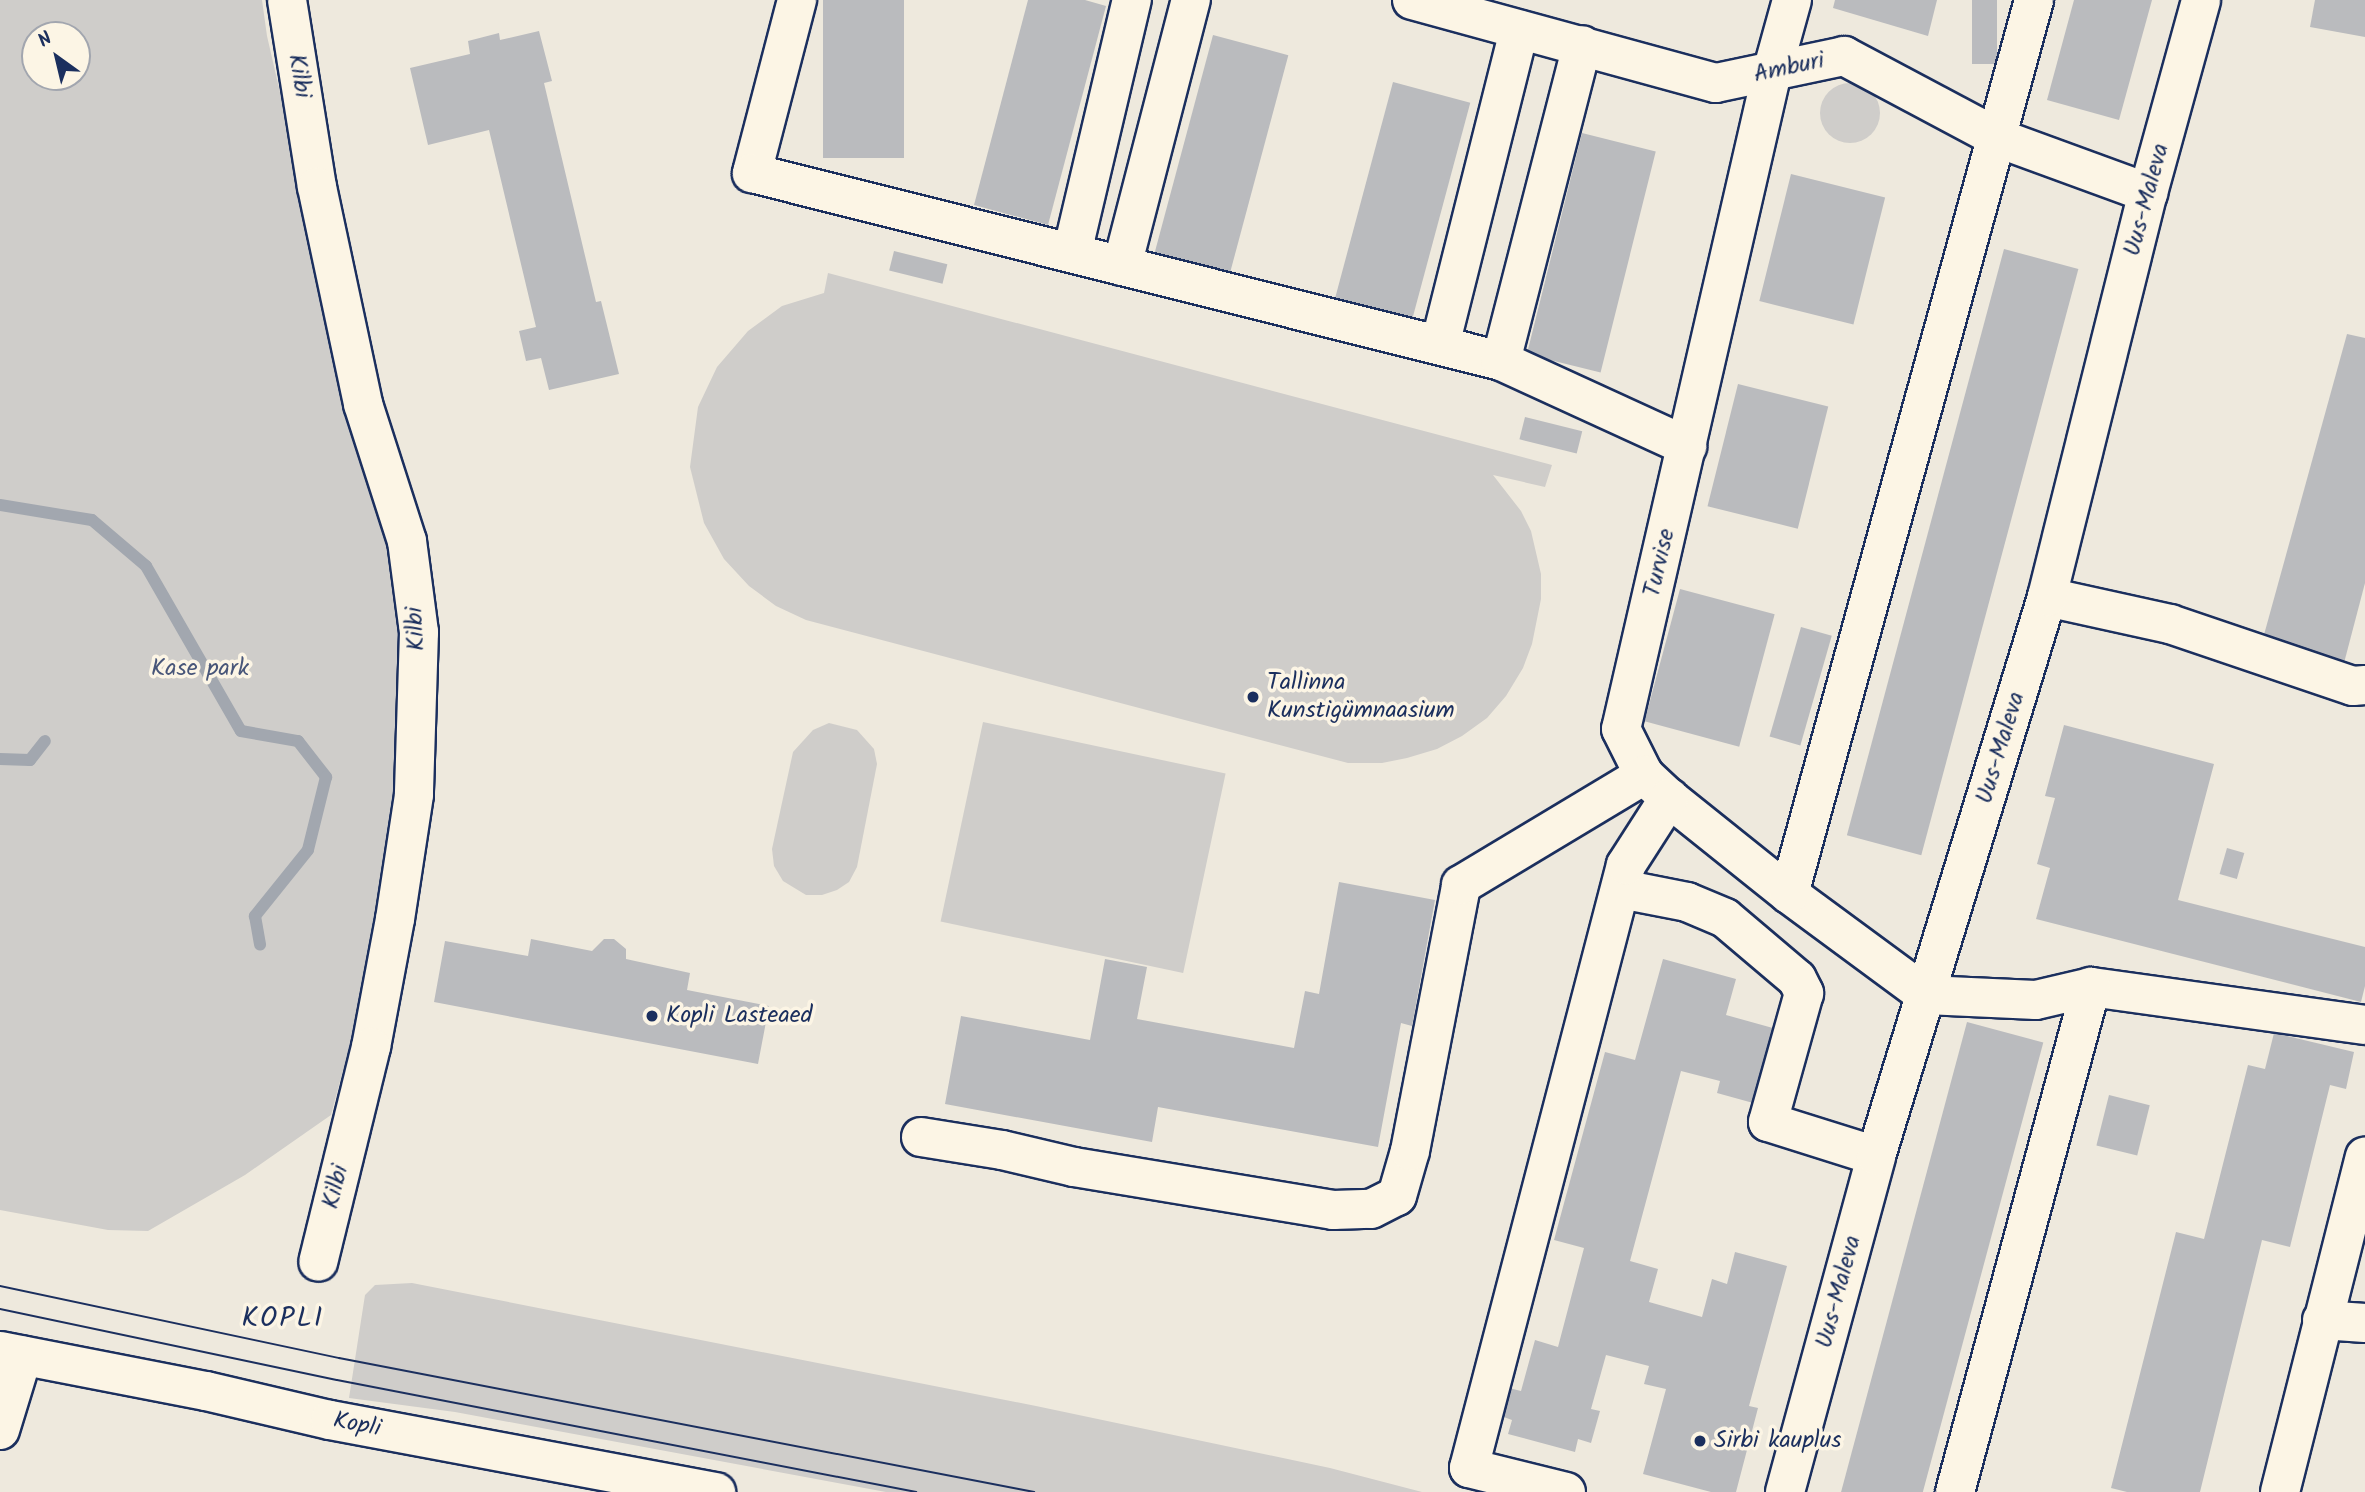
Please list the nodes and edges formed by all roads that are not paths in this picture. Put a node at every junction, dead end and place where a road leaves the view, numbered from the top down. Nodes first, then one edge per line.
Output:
1 (287, 0) edge
2 (797, 0) edge
3 (1132, 0) edge
4 (1191, 0) edge
5 (1412, 0) edge
6 (1793, 0) edge
7 (2034, 0) edge
8 (2201, 0) edge
9 (1519, 30) junction
10 (1582, 45) junction
11 (1772, 72) junction
12 (1998, 138) junction
13 (2148, 193) junction
14 (1072, 253) junction
15 (1122, 265) junction
16 (1440, 345) junction
17 (1501, 361) junction
18 (1687, 446) junction
19 (2047, 597) junction
20 (2365, 685) edge
21 (1657, 787) junction
22 (1621, 889) junction
23 (1789, 894) junction
24 (2091, 987) junction
25 (1926, 995) junction
26 (2365, 1025) edge
27 (921, 1137) dead end
28 (1876, 1156) junction
29 (2365, 1157) edge
30 (318, 1262) dead end
31 (2322, 1320) junction
32 (2365, 1323) edge
33 (11, 1353) edge
34 (0, 1430) edge
35 (701, 1491) edge
36 (1566, 1492) edge
37 (1785, 1492) edge
38 (1955, 1492) edge
39 (2280, 1492) edge

1 - 30 street, Kilbi
2 - 14 street
3 - 14 street
4 - 15 street
5 - 9 street, Amburi
6 - 11 street, Turvise
7 - 12 street
8 - 13 street, Uus-Maleva
9 - 10 street, Amburi
9 - 16 street
10 - 11 street, Amburi
10 - 17 street
11 - 12 street, Amburi
11 - 18 street, Turvise
12 - 13 street, Amburi
12 - 23 street
13 - 19 street, Uus-Maleva
14 - 15 street
15 - 16 street
16 - 17 street
17 - 18 street
18 - 21 street, Turvise
19 - 20 street
19 - 25 street, Uus-Maleva
21 - 22 street
21 - 23 street, Turvise
21 - 27 street
22 - 28 street
22 - 36 street
23 - 25 street, Turvise
24 - 25 street
24 - 26 street
24 - 38 street
25 - 28 street, Uus-Maleva
28 - 37 street, Uus-Maleva
29 - 31 street
31 - 32 street
31 - 39 street
33 - 34 street
33 - 35 street, Kopli

